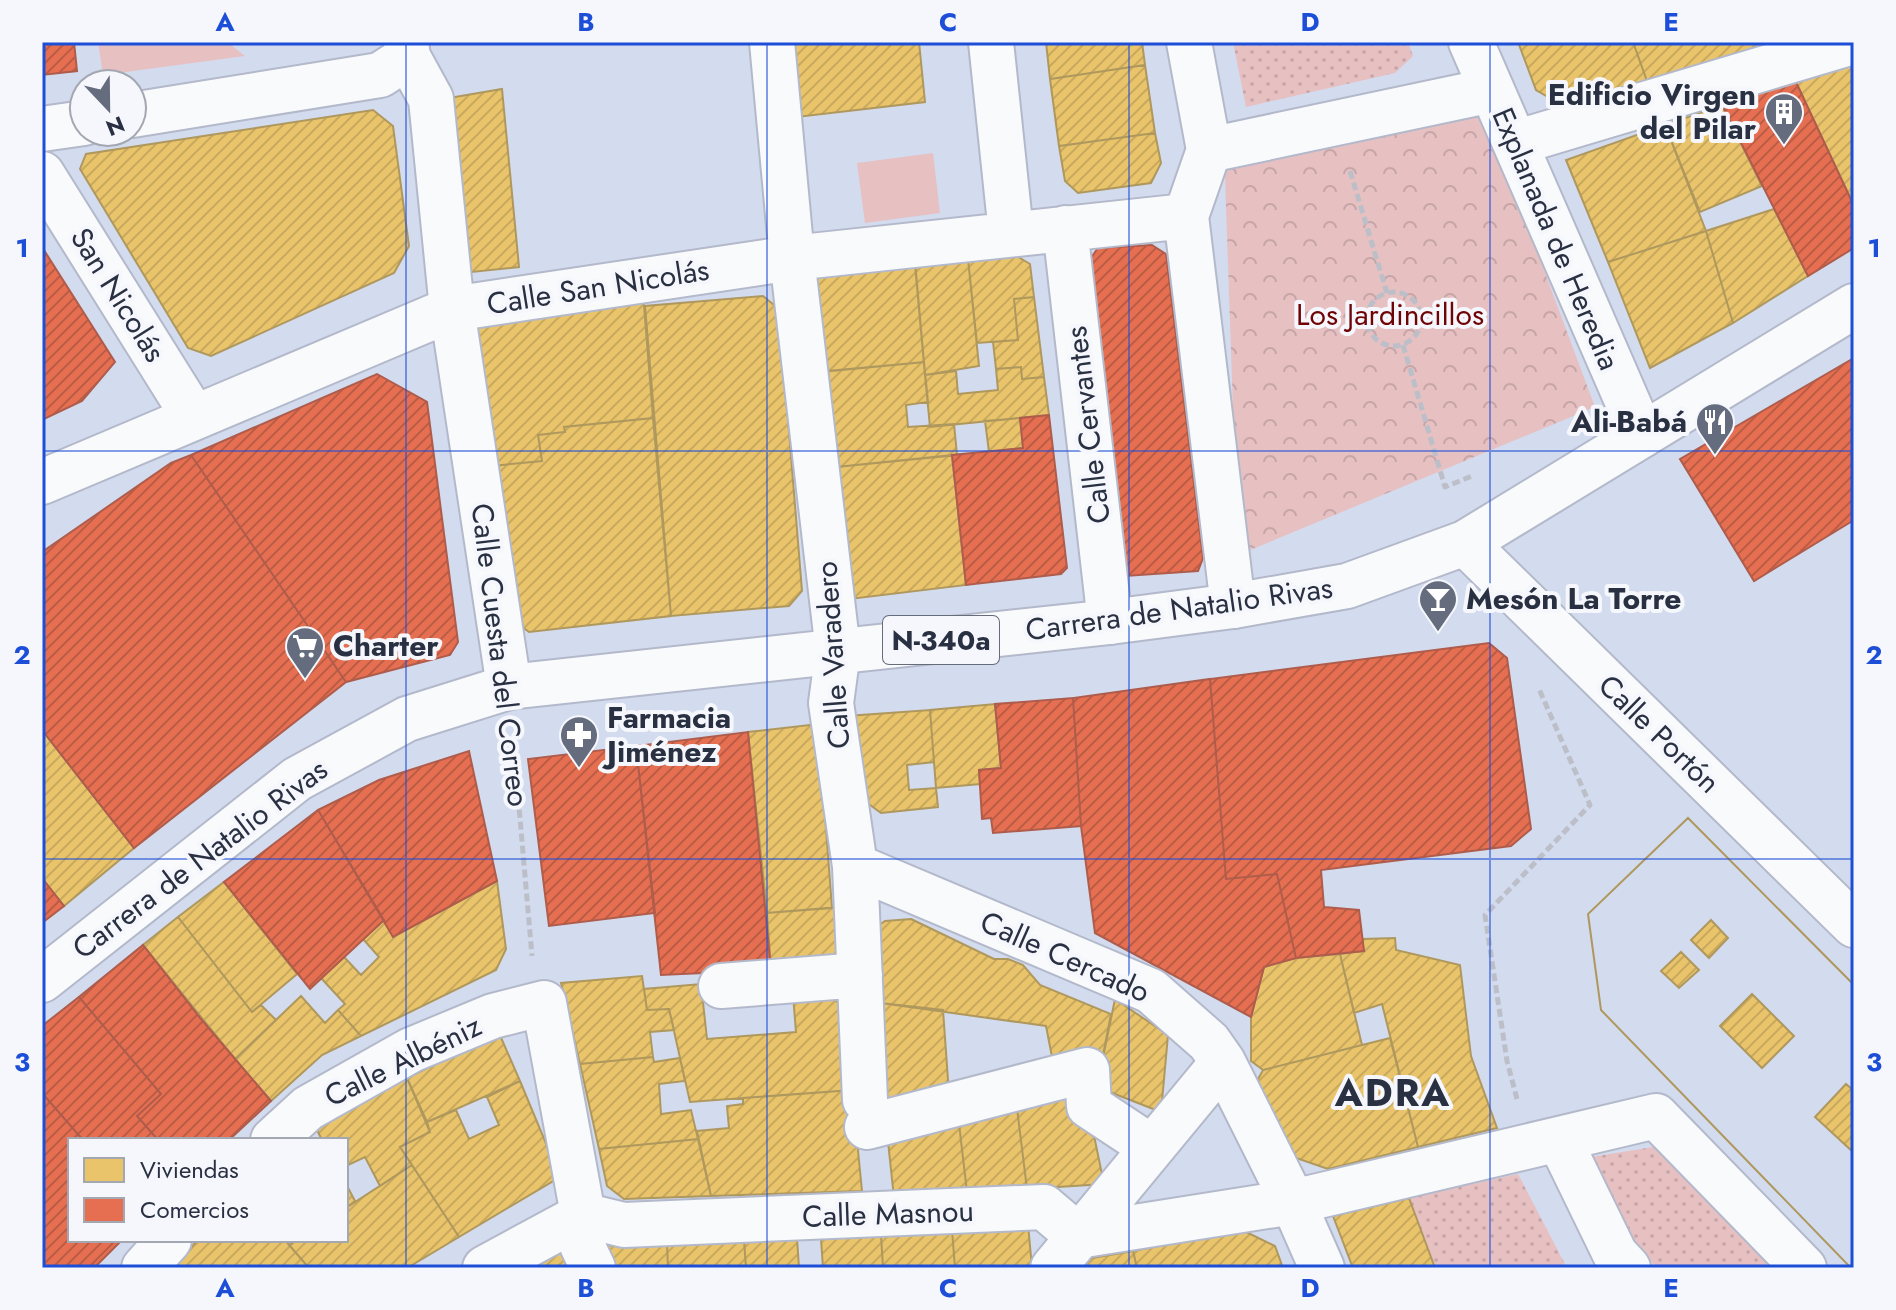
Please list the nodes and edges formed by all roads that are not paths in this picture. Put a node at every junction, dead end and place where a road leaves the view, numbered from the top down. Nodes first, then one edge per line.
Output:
1 (772, 42) edge
2 (991, 42) edge
3 (1189, 42) edge
4 (1471, 42) edge
5 (1853, 42) edge
6 (407, 50) edge
7 (1492, 90) junction
8 (148, 112) edge
9 (68, 125) edge
10 (42, 129) edge
11 (1515, 143) junction
12 (1209, 150) junction
13 (42, 174) edge
14 (1186, 216) junction
15 (1065, 228) junction
16 (1011, 233) junction
17 (792, 258) junction
18 (1854, 306) edge
19 (452, 309) junction
20 (194, 417) junction
21 (1642, 435) junction
22 (42, 482) edge
23 (1465, 543) junction
24 (1233, 606) junction
25 (1110, 622) junction
26 (838, 651) junction
27 (509, 687) junction
28 (855, 866) junction
29 (1854, 925) edge
30 (860, 975) junction
31 (42, 980) edge
32 (721, 986) dead end
33 (1223, 1062) junction
34 (275, 1138) edge
35 (1559, 1139) junction
36 (1151, 1147) junction
37 (1293, 1202) junction
38 (583, 1215) junction
39 (167, 1242) edge
40 (1061, 1257) edge
41 (144, 1268) edge
42 (485, 1268) edge
43 (593, 1268) edge
44 (1322, 1268) edge
45 (1628, 1268) edge
46 (1804, 1268) edge

1 - 17 main road, Calle Varadero
2 - 16 main road
3 - 12 main road
4 - 7 main road, Explanada de Heredia
5 - 11 main road
6 - 8 main road
6 - 19 main road, Calle Cuesta del Correo
7 - 11 main road, Explanada de Heredia
7 - 12 main road
9 - 10 main road
11 - 21 main road, Explanada de Heredia
12 - 14 main road
13 - 20 main road, San Nicolás
14 - 15 main road, Calle San Nicolás
14 - 24 main road
15 - 16 main road, Calle San Nicolás
15 - 25 main road, Calle Cervantes
16 - 17 main road, Calle San Nicolás
17 - 19 main road, Calle San Nicolás
17 - 26 main road, Calle Varadero
18 - 21 main road, Carrera de Natalio Rivas / N-340a
19 - 20 main road, Calle San Nicolás
19 - 27 main road, Calle Cuesta del Correo
20 - 22 main road, Calle San Nicolás
21 - 23 main road, Carrera de Natalio Rivas / N-340a
23 - 24 main road, Carrera de Natalio Rivas / N-340a
23 - 29 main road, Calle Portón
24 - 25 main road, Carrera de Natalio Rivas / N-340a
25 - 26 main road, Carrera de Natalio Rivas / N-340a
26 - 27 main road, Carrera de Natalio Rivas / N-340a
26 - 28 main road, Calle Varadero
27 - 31 main road, Carrera de Natalio Rivas / N-340a
28 - 30 main road, Calle Varadero
28 - 33 main road, Calle Cercado
30 - 32 main road
30 - 36 main road, Calle Varadero
33 - 36 main road
33 - 37 main road, Calle Cercado
34 - 38 main road, Calle Albéniz
35 - 37 main road
35 - 45 main road
35 - 46 main road
36 - 40 main road
37 - 40 main road
37 - 44 main road, Calle Cercado
38 - 40 main road, Calle Masnou
38 - 42 main road
38 - 43 main road
39 - 41 main road

